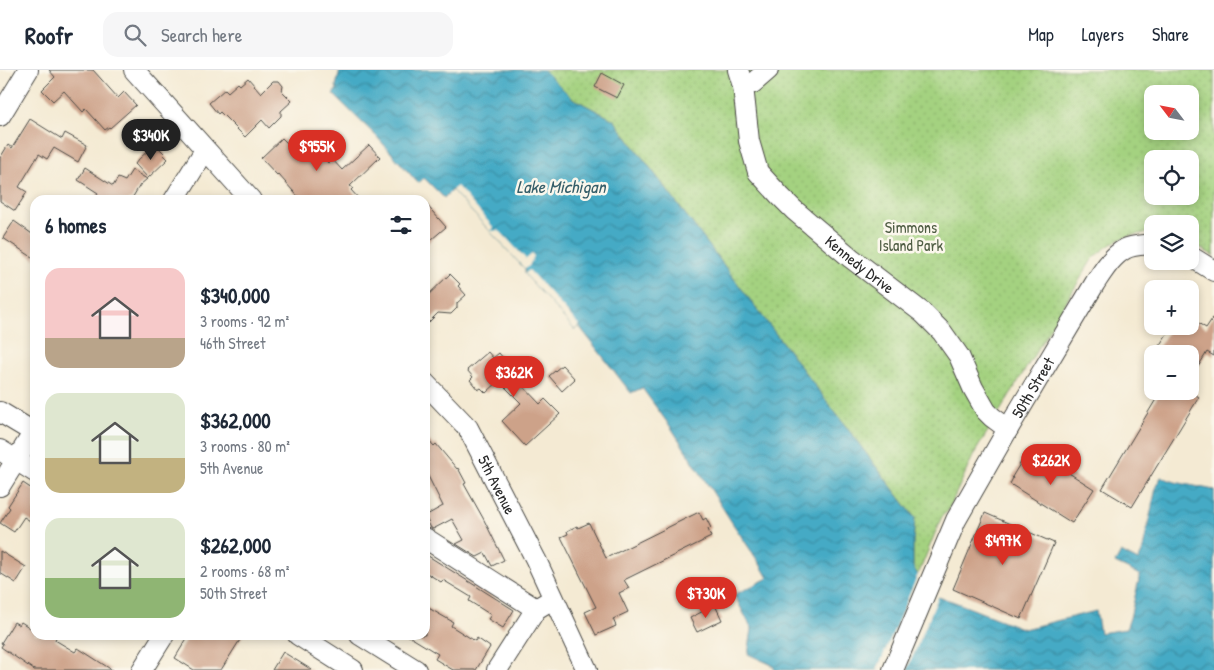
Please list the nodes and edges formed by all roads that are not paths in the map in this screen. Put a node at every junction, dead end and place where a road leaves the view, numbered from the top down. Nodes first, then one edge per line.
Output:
1 (28, 70) edge
2 (134, 70) edge
3 (768, 70) edge
4 (741, 78) edge
5 (0, 116) edge
6 (204, 150) junction
7 (177, 195) edge
8 (246, 195) edge
9 (1144, 245) edge
10 (1199, 262) edge
11 (1214, 271) edge
12 (430, 388) edge
13 (0, 412) edge
14 (30, 429) edge
15 (1008, 429) junction
16 (30, 436) edge
17 (8, 455) edge
18 (30, 469) edge
19 (0, 486) edge
20 (430, 541) edge
21 (554, 598) junction
22 (536, 609) junction
23 (161, 640) edge
24 (306, 640) edge
25 (367, 640) edge
26 (408, 668) edge
27 (142, 670) edge
28 (353, 670) edge
29 (497, 670) edge
30 (587, 670) edge
31 (893, 670) edge

1 - 5 street
2 - 6 street
3 - 4 street, Kennedy Drive
4 - 15 street, Kennedy Drive
6 - 7 street
6 - 8 street
9 - 15 street, 50th Street
10 - 11 street
12 - 21 street, 5th Avenue
13 - 14 street
15 - 31 street, 50th Street
16 - 17 street
17 - 18 street
17 - 19 street
20 - 22 street
21 - 22 street
21 - 30 street, 5th Avenue
22 - 29 street
23 - 27 street
24 - 28 street
25 - 26 street

